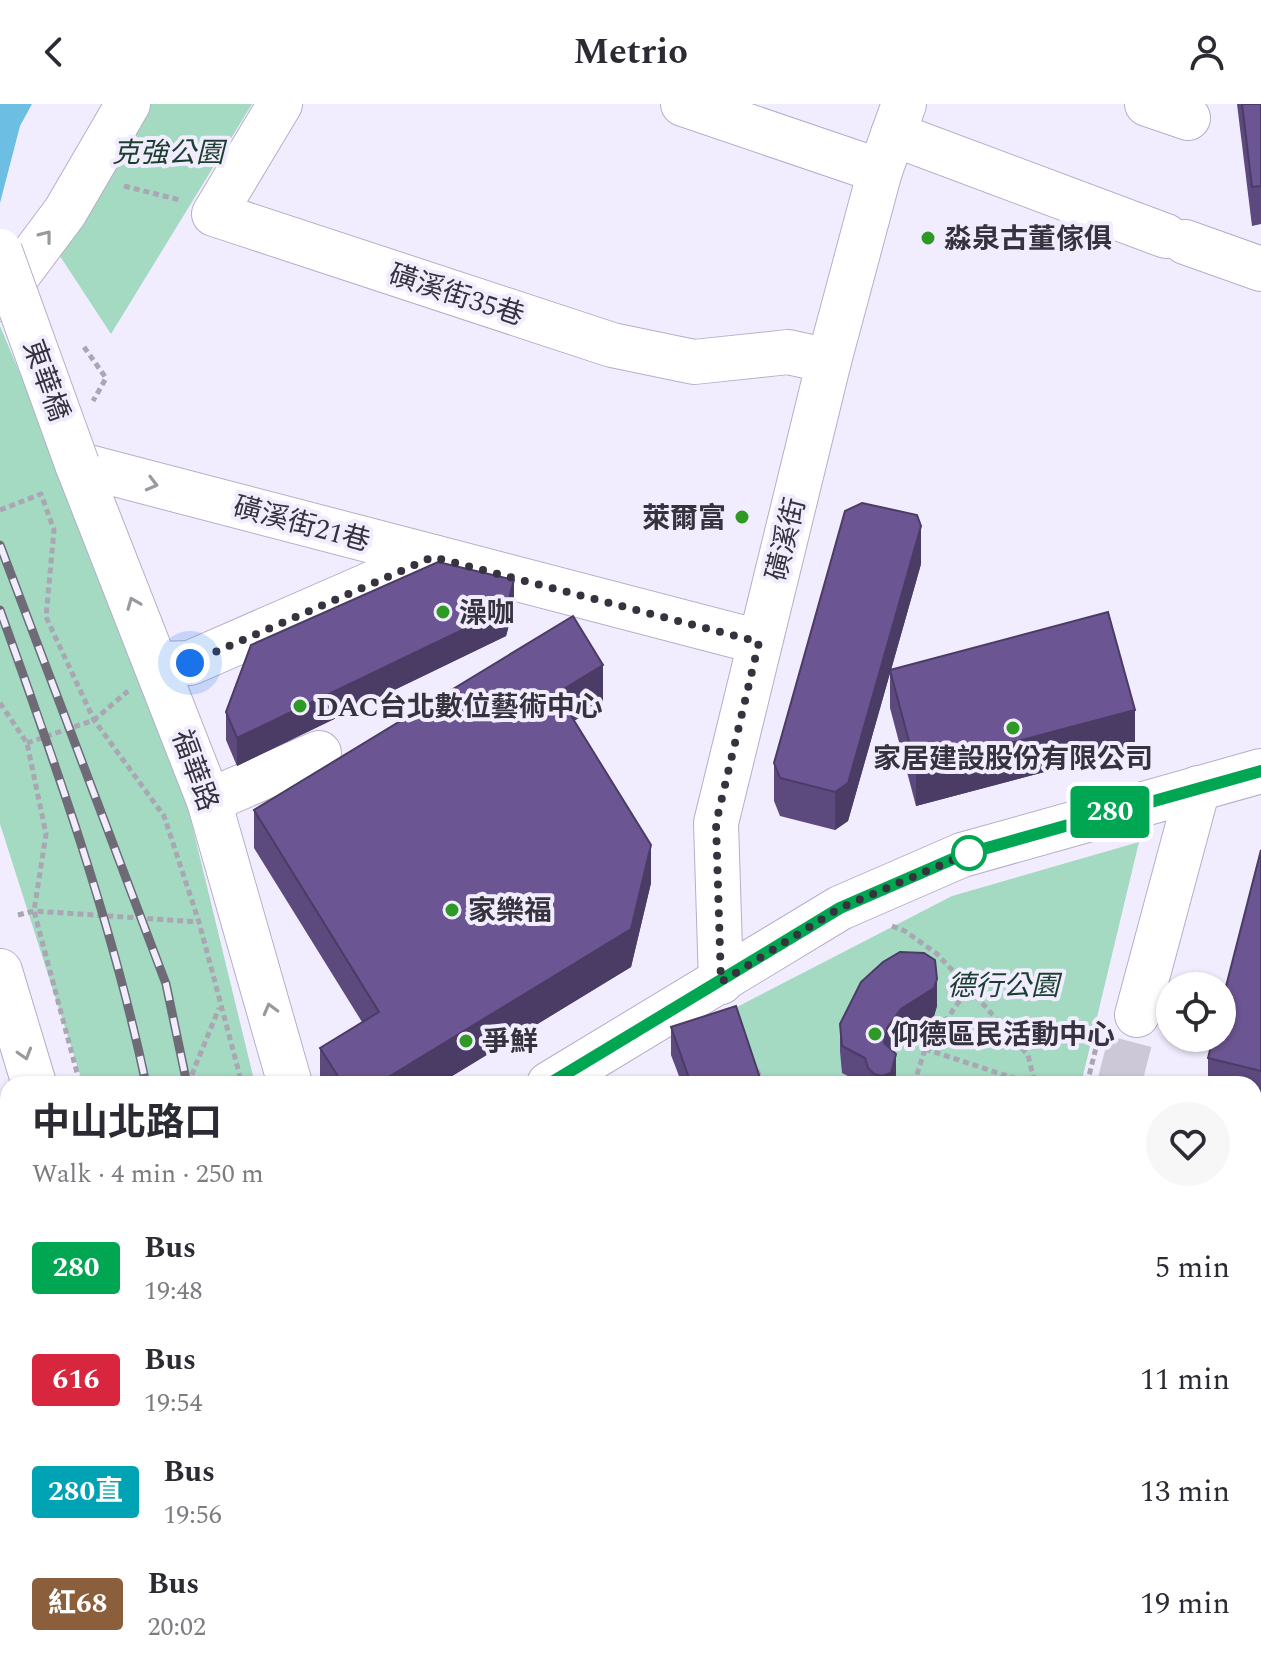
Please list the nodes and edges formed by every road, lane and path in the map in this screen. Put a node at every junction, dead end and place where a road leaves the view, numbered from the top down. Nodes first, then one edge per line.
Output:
1 (128, 104) edge
2 (280, 104) edge
3 (683, 104) edge
4 (1147, 104) edge
5 (1188, 118) dead end
6 (892, 136) edge
7 (116, 185) dead end
8 (214, 214) junction
9 (0, 251) edge
10 (1261, 269) edge
11 (0, 299) edge
12 (84, 347) dead end
13 (829, 361) junction
14 (106, 378) dead end
15 (77, 464) junction
16 (0, 510) edge
17 (433, 557) junction
18 (759, 642) junction
19 (158, 664) junction
20 (122, 698) dead end
21 (0, 703) edge
22 (94, 720) junction
23 (27, 743) junction
24 (319, 753) dead end
25 (1261, 771) edge
26 (1198, 788) junction
27 (209, 801) junction
28 (840, 908) junction
29 (34, 911) junction
30 (18, 915) dead end
31 (199, 922) junction
32 (0, 971) edge
33 (721, 982) junction
34 (969, 988) junction
35 (219, 1007) junction
36 (1137, 1015) tunnel mouth
37 (925, 1049) junction
38 (751, 1055) edge
39 (32, 1076) edge
40 (78, 1076) edge
41 (191, 1076) edge
42 (240, 1076) edge
43 (288, 1076) edge
44 (562, 1076) edge
45 (760, 1076) edge
46 (917, 1076) edge
47 (1008, 1076) edge
48 (1032, 1076) edge

11 -> 1 street
2 - 8 street
3 - 6 street
4 - 5 street
6 - 10 street
6 - 13 street, 磺溪街
7 - 8 path
8 - 13 street, 磺溪街35巷
9 - 15 street, 東華橋, bridge
12 - 14 path
13 - 18 street, 磺溪街
15 -> 17 street, 磺溪街21巷
19 -> 15 street, 福華路
16 - 22 path
17 - 18 street, 磺溪街21巷
17 - 19 street
18 - 33 street, 磺溪街
19 - 27 street, 福華路
20 - 22 path
21 - 23 path
22 - 23 path
22 - 31 path
23 - 29 path
24 - 27 street
25 - 26 street
26 - 28 street
26 - 36 street
43 -> 27 street, 福華路
28 - 33 street
28 - 34 path
29 - 30 path
29 - 31 path
29 - 40 path
31 - 35 path
32 -> 39 street
33 - 44 street
34 - 37 path
34 - 48 path
35 - 41 path
35 - 42 path
37 - 46 path
37 - 47 path
38 - 45 path

